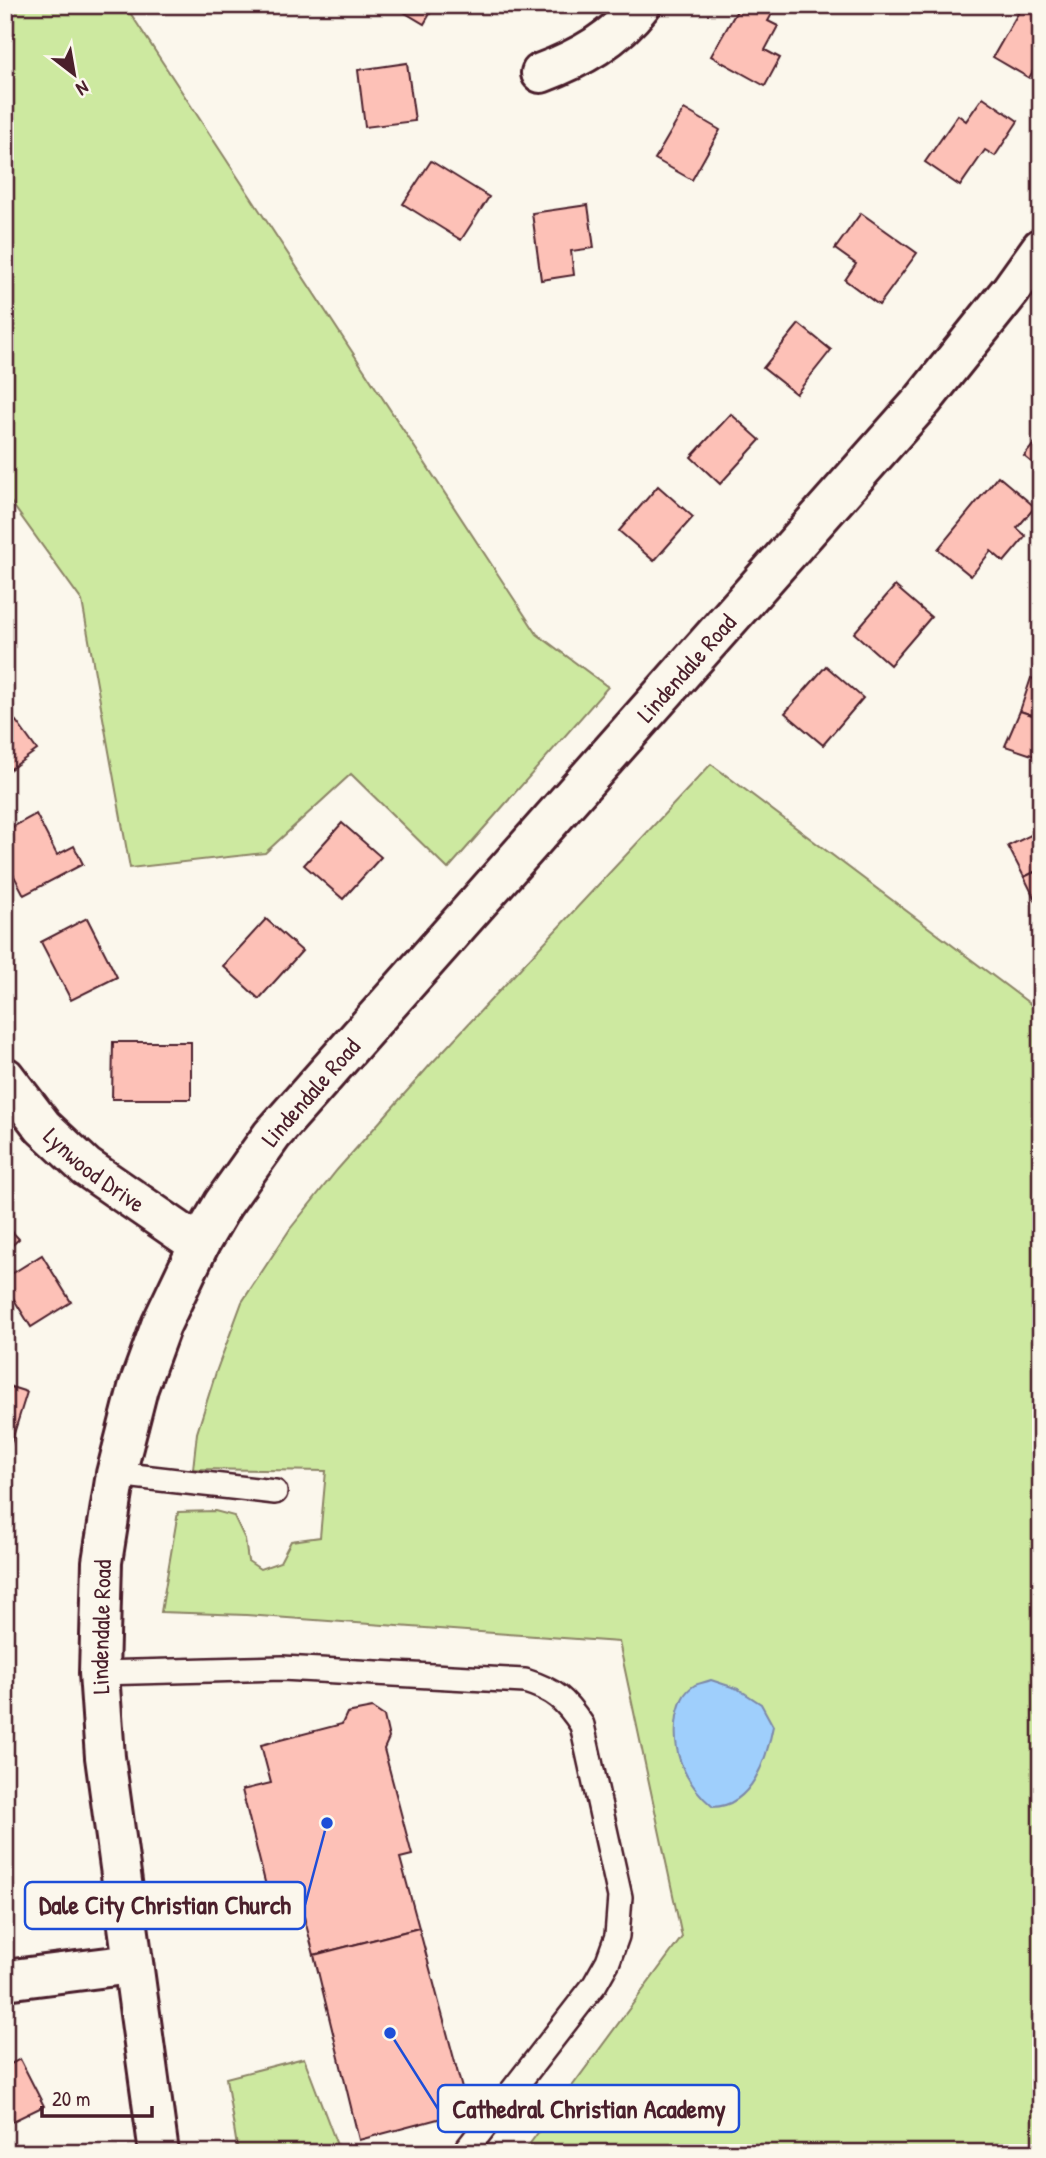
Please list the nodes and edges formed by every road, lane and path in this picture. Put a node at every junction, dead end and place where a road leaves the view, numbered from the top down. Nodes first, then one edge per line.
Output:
1 (641, 5) edge
2 (541, 73) dead end
3 (1041, 248) edge
4 (5, 1077) edge
5 (199, 1245) junction
6 (116, 1474) junction
7 (275, 1492) dead end
8 (99, 1673) junction
9 (132, 1964) junction
10 (5, 1980) edge
11 (159, 2153) edge
12 (464, 2153) edge

1 - 2 street
3 - 5 street, Lindendale Road
4 - 5 street, Lynwood Drive
5 - 6 street, Lindendale Road
6 - 7 lane
6 - 8 street, Lindendale Road
8 - 9 street, Lindendale Road
8 - 12 lane
9 - 10 street
9 - 11 street, Lindendale Road

